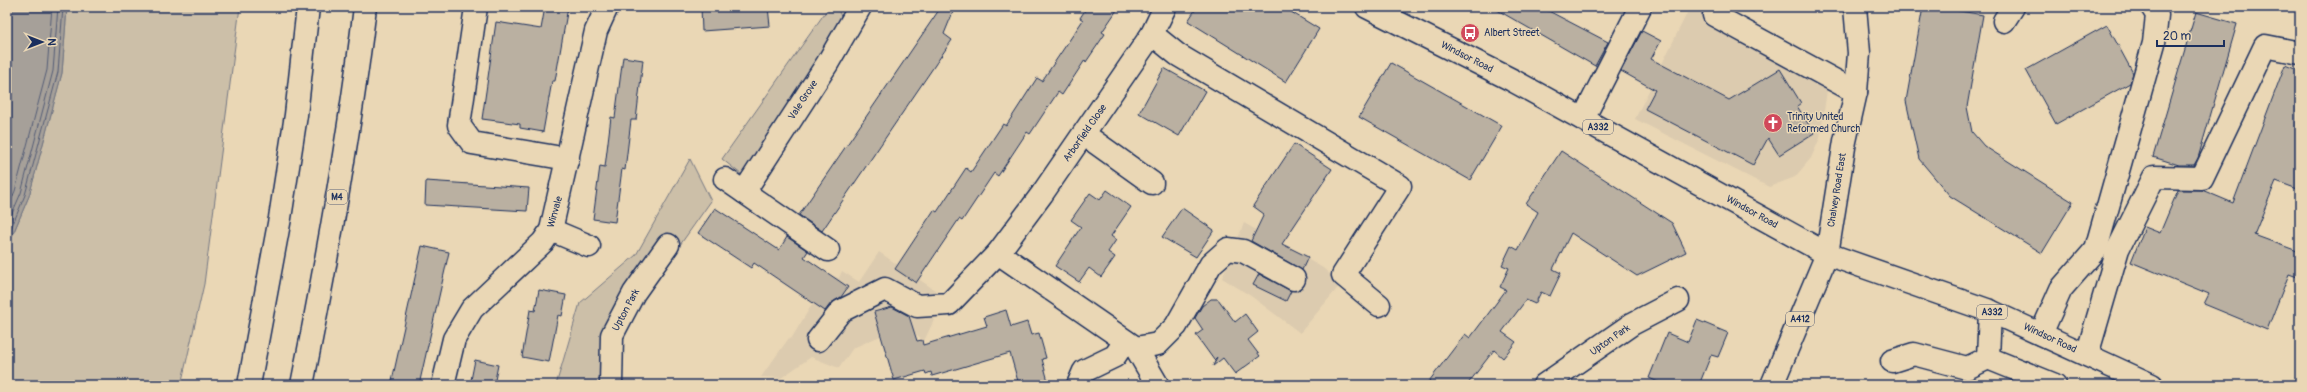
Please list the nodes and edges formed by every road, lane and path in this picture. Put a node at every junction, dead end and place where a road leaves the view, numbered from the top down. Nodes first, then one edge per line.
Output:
1 (308, 7) edge
2 (365, 7) edge
3 (476, 7) edge
4 (606, 7) edge
5 (860, 7) edge
6 (1165, 7) edge
7 (1367, 7) edge
8 (1640, 7) edge
9 (1855, 7) edge
10 (2152, 7) edge
11 (1714, 15) dead end
12 (1152, 34) junction
13 (2300, 53) edge
14 (1856, 92) junction
15 (1583, 119) junction
16 (1085, 135) junction
17 (568, 159) junction
18 (725, 179) dead end
19 (1152, 183) dead end
20 (744, 192) junction
21 (551, 230) junction
22 (668, 245) dead end
23 (589, 246) dead end
24 (828, 250) dead end
25 (998, 253) junction
26 (1827, 254) junction
27 (1294, 279) dead end
28 (1678, 300) dead end
29 (1379, 305) dead end
30 (1990, 312) junction
31 (2041, 334) junction
32 (818, 340) dead end
33 (1130, 344) junction
34 (2087, 355) junction
35 (1988, 358) junction
36 (1892, 361) dead end
37 (1157, 384) edge
38 (249, 385) edge
39 (302, 385) edge
40 (443, 385) edge
41 (611, 385) edge
42 (1078, 385) edge
43 (1544, 385) edge
44 (1772, 385) edge
45 (2055, 385) edge
46 (2152, 385) edge

1 - 38 main road
2 - 39 main road, M4
3 - 17 main road
4 - 17 main road, Winvale
5 - 20 main road, Vale Grove
6 - 12 main road, Arborfield Close
7 - 15 main road, Windsor Road / A332
8 - 15 main road
9 - 14 main road, Chalvey Road East
10 - 31 main road
11 - 14 main road
12 - 16 main road, Arborfield Close
12 - 29 main road
13 - 34 main road
14 - 26 main road, Chalvey Road East
15 - 26 main road, Windsor Road / A332
16 - 19 main road
16 - 25 main road, Arborfield Close
17 - 21 main road, Winvale
18 - 20 main road
20 - 24 main road
21 - 23 main road
21 - 40 main road, Winvale
22 - 41 main road, Upton Park
25 - 32 main road, Arborfield Close
25 - 33 main road
26 - 30 main road, Windsor Road / A332
26 - 44 main road, A412
27 - 33 main road
28 - 43 main road, Upton Park
30 - 31 main road, Windsor Road / A332
30 - 35 main road
31 - 34 main road, Windsor Road / A332
33 - 37 main road
33 - 42 main road
34 - 46 main road, Windsor Road / A332
35 - 36 main road
35 - 45 main road

